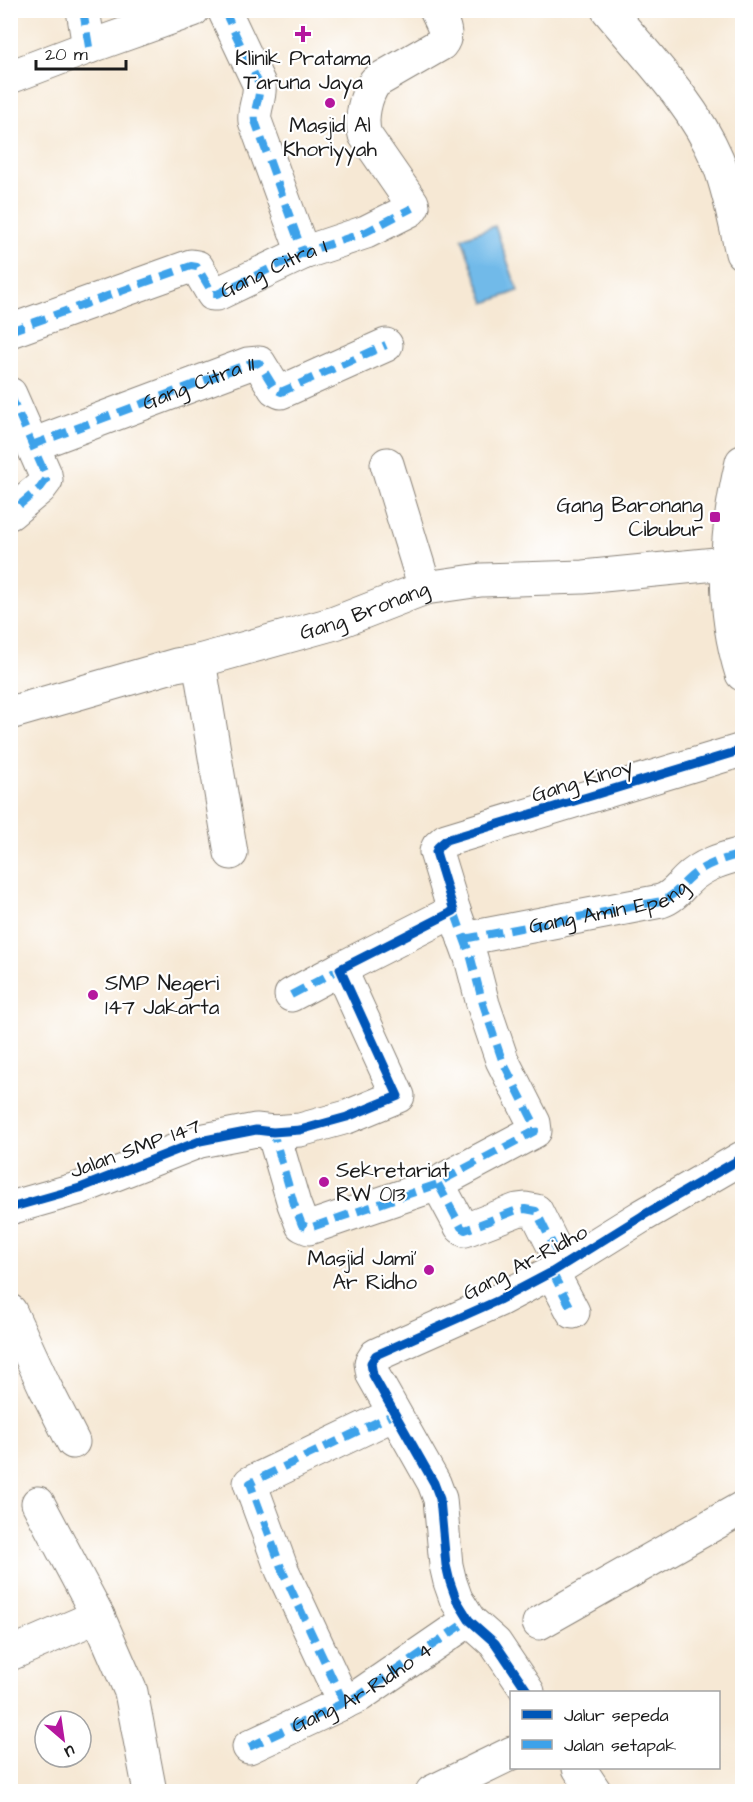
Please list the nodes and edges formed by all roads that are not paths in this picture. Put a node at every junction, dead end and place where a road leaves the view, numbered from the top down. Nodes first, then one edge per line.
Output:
1 (83, 10) edge
2 (193, 10) edge
3 (224, 10) edge
4 (436, 10) edge
5 (608, 10) edge
6 (89, 47) junction
7 (10, 77) edge
8 (303, 253) junction
9 (742, 253) edge
10 (10, 331) edge
11 (386, 345) dead end
12 (10, 394) edge
13 (32, 446) junction
14 (387, 464) dead end
15 (742, 467) edge
16 (10, 513) edge
17 (726, 563) junction
18 (425, 588) junction
19 (199, 661) junction
20 (742, 674) edge
21 (10, 713) edge
22 (742, 750) edge
23 (231, 853) dead end
24 (742, 854) edge
25 (459, 925) junction
26 (340, 969) junction
27 (291, 995) dead end
28 (273, 1132) junction
29 (742, 1158) edge
30 (438, 1184) junction
31 (10, 1208) edge
32 (558, 1268) junction
33 (10, 1311) edge
34 (573, 1312) dead end
35 (394, 1414) junction
36 (74, 1442) dead end
37 (38, 1503) dead end
38 (742, 1508) edge
39 (98, 1616) junction
40 (469, 1620) junction
41 (539, 1623) dead end
42 (10, 1654) edge
43 (527, 1691) edge
44 (344, 1703) junction
45 (249, 1747) dead end
46 (510, 1754) edge
47 (580, 1769) edge
48 (150, 1791) edge
49 (432, 1791) edge
50 (595, 1791) edge

1 - 6 street
2 - 6 street
3 - 8 street
4 - 8 street, Gang Citra I
5 - 9 street
6 - 7 street
8 - 10 street, Gang Citra I
11 - 13 street, Gang Citra II
12 - 13 street
13 - 16 street
14 - 18 street
15 - 17 street
17 - 18 street, Gang Bronang
17 - 20 street
18 - 19 street, Gang Bronang
19 - 21 street, Gang Bronang
19 - 23 street
22 - 25 street, Gang Kinoy
24 - 25 street, Gang Amin Epeng
25 - 26 street, Gang Amin Epeng
25 - 30 street
26 - 27 street, Gang Amin Epeng
26 - 28 street, Jalan SMP 147
28 - 30 street
28 - 31 street, Jalan SMP 147
29 - 32 street, Gang Ar-Ridho
30 - 32 street
32 - 34 street
32 - 35 street, Gang Ar-Ridho
33 - 36 street
35 - 40 street
35 - 44 street
37 - 39 street
38 - 41 street
39 - 42 street
39 - 48 street
40 - 43 street
40 - 44 street, Gang Ar-Ridho 4
44 - 45 street, Gang Ar-Ridho 4
46 - 49 street
47 - 50 street

